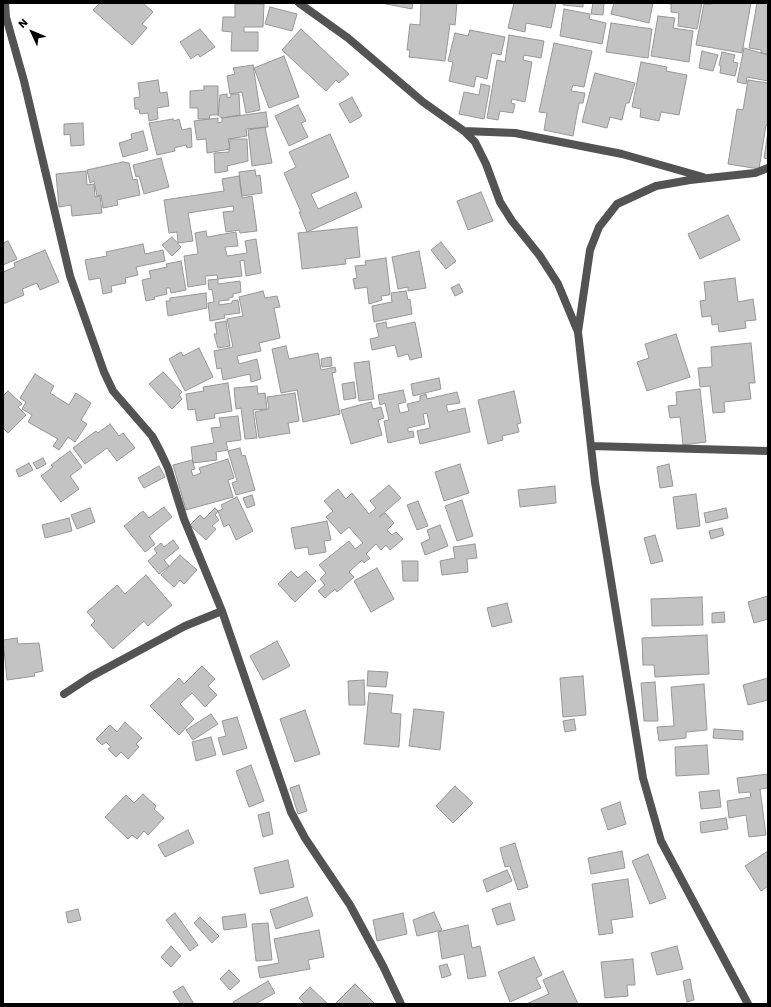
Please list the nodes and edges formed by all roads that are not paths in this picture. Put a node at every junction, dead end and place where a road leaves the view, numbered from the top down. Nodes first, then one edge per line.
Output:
1 (5, 3) edge
2 (299, 3) edge
3 (464, 132) junction
4 (768, 168) edge
5 (707, 178) junction
6 (578, 332) junction
7 (591, 446) junction
8 (768, 451) edge
9 (222, 611) junction
10 (64, 694) dead end
11 (401, 1004) edge
12 (748, 1004) edge

1 - 9 street
2 - 3 street
3 - 5 street
3 - 6 street
4 - 5 street
5 - 6 street
6 - 7 street
7 - 8 street
7 - 12 street
9 - 10 street
9 - 11 street

